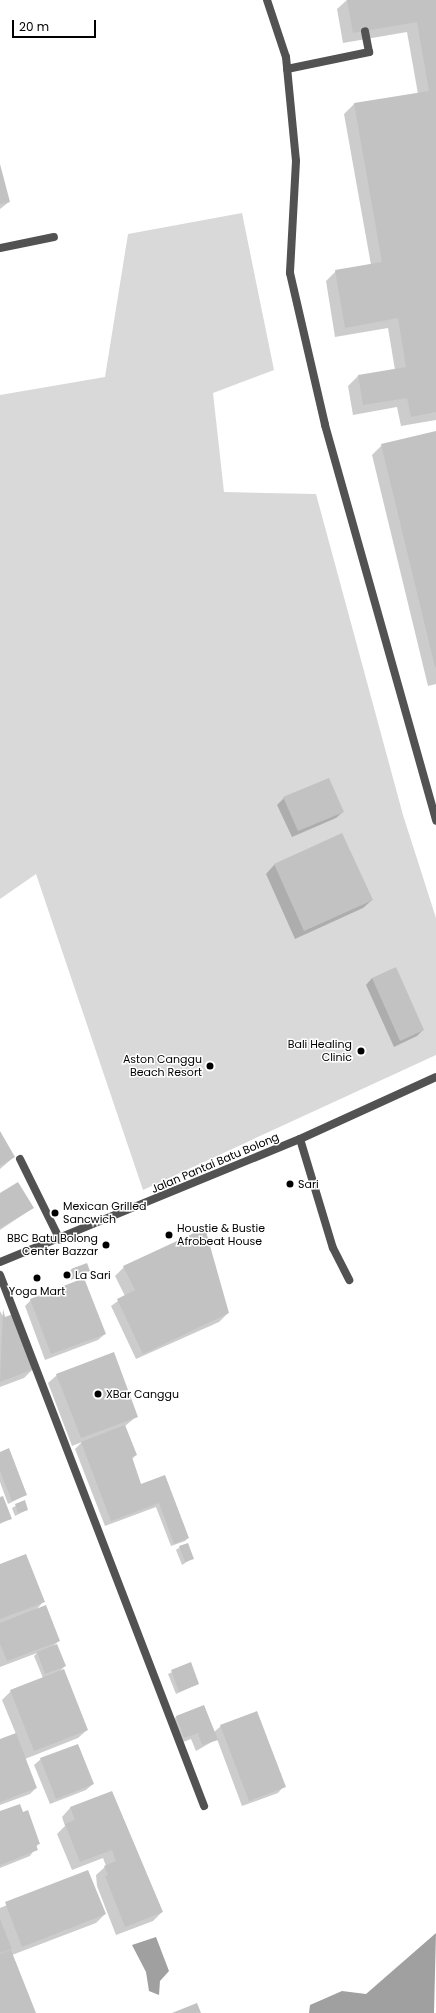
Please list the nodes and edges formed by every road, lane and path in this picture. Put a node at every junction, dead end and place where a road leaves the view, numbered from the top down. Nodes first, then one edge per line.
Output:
1 (267, 0) edge
2 (365, 31) dead end
3 (287, 69) junction
4 (54, 237) dead end
5 (0, 248) edge
6 (436, 821) edge
7 (436, 1077) edge
8 (300, 1139) junction
9 (20, 1160) dead end
10 (60, 1240) junction
11 (0, 1262) edge
12 (0, 1275) edge
13 (349, 1280) dead end
14 (204, 1806) dead end

1 - 3 street
2 - 3 street
3 - 6 street
4 - 5 street
7 - 8 street, Jalan Pantai Batu Bolong
8 - 10 street, Jalan Pantai Batu Bolong
8 - 13 street
9 - 10 street
10 - 11 street, Jalan Pantai Batu Bolong
12 - 14 street

